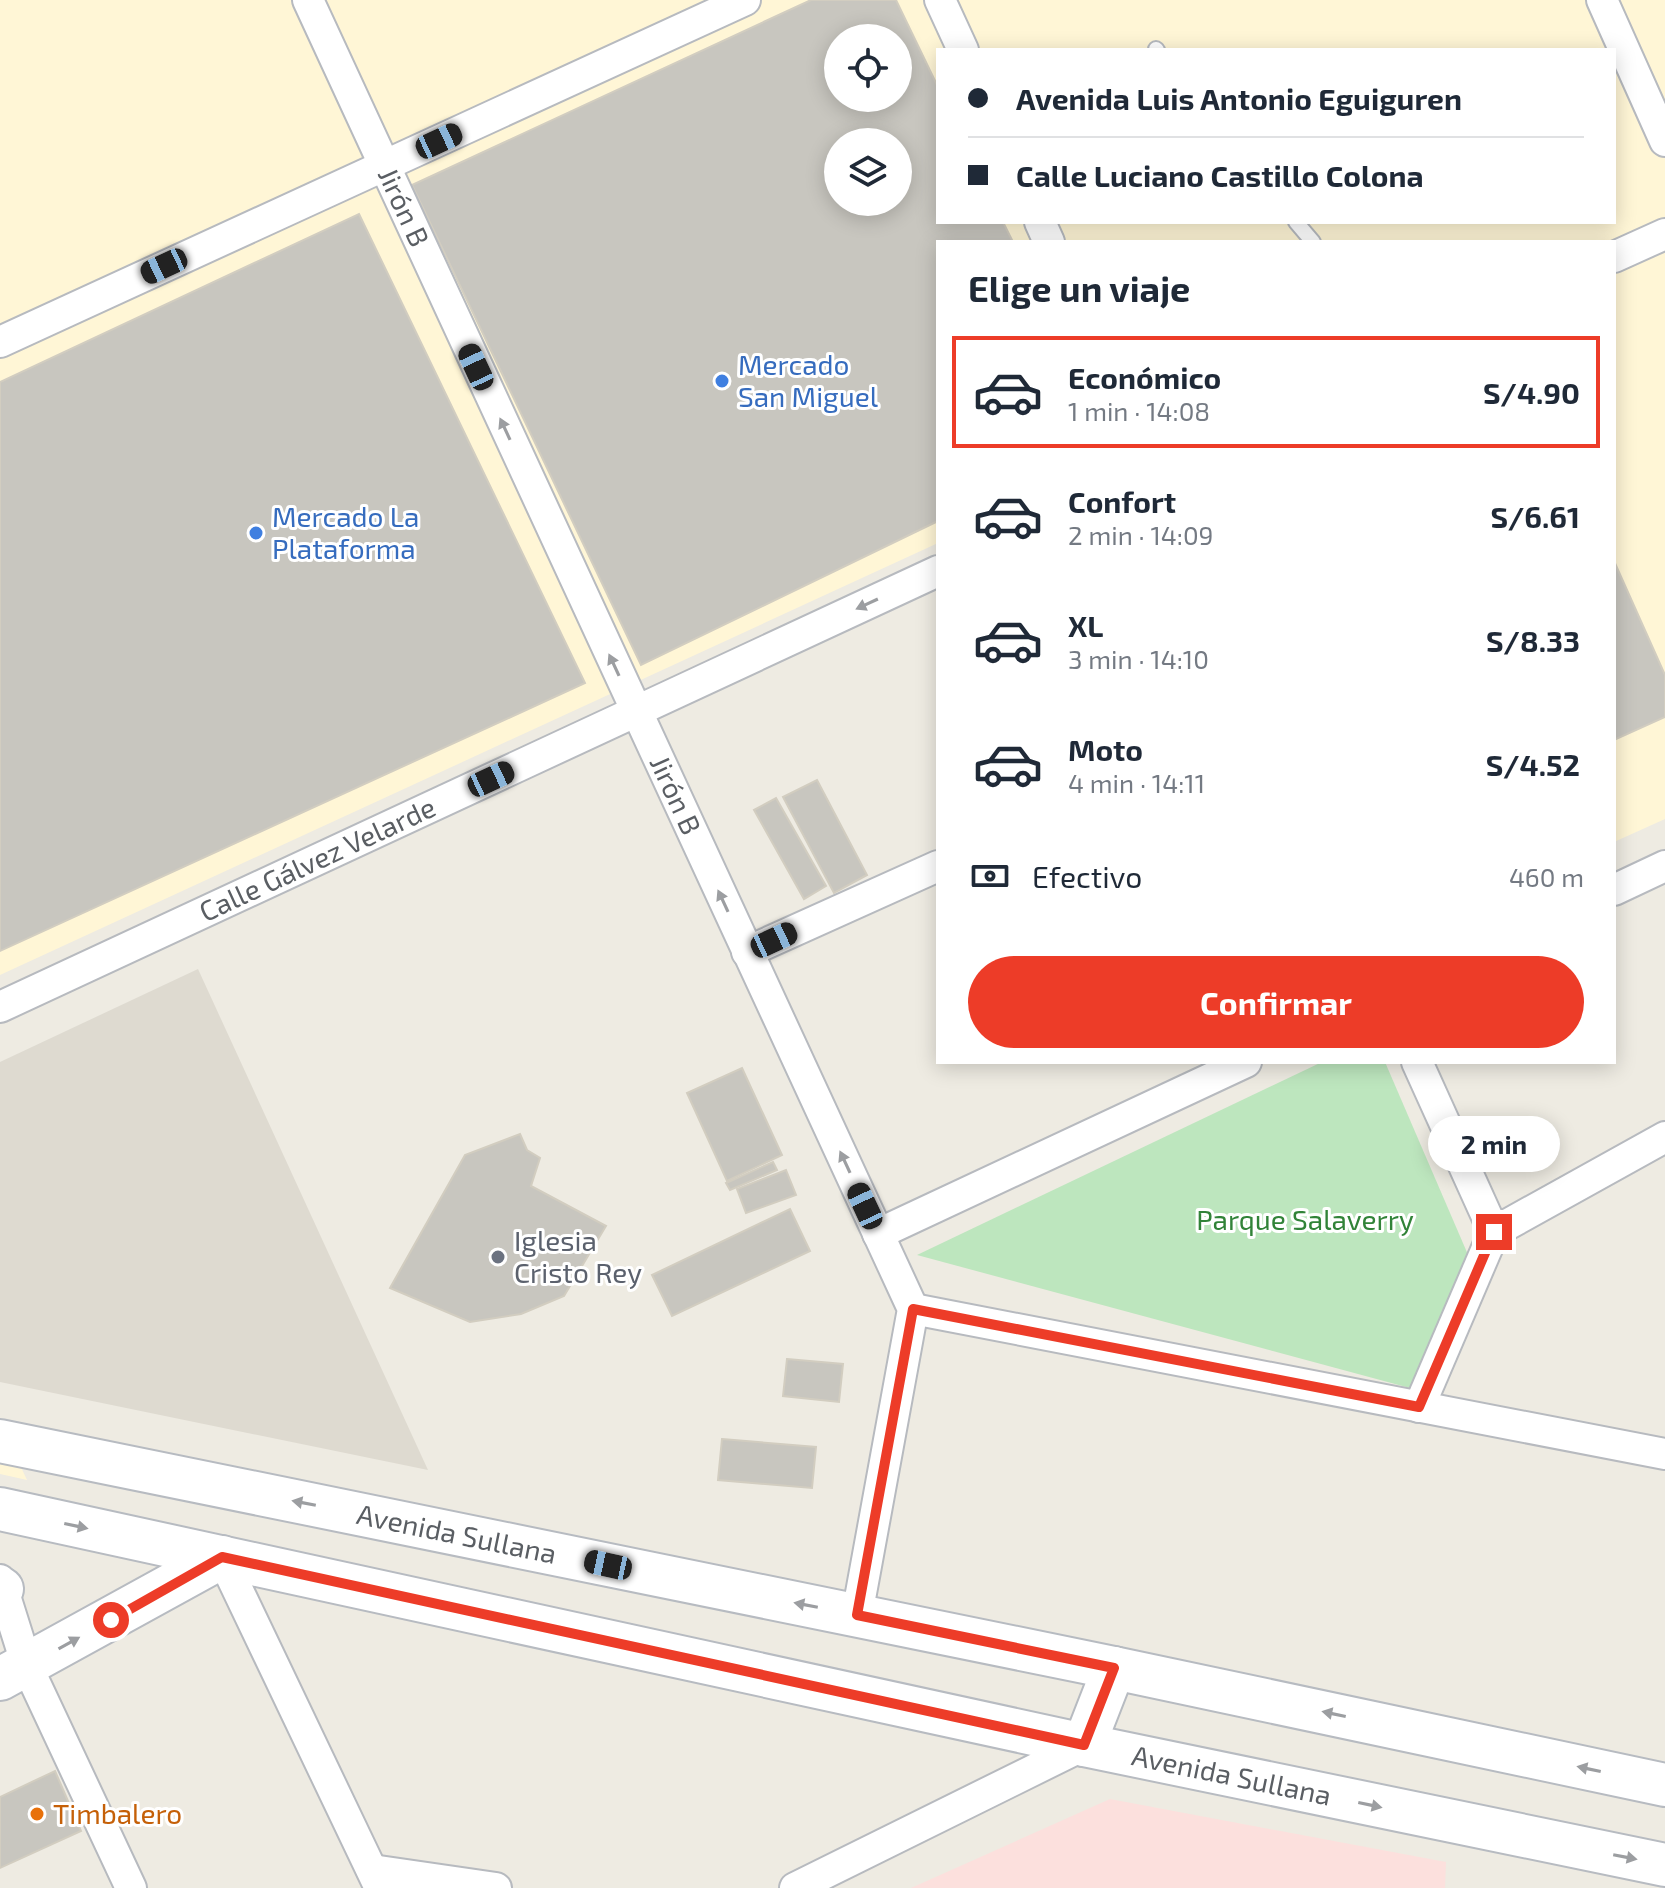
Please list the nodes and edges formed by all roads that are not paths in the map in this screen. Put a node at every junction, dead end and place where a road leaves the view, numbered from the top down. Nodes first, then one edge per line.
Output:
1 (308, 0) edge
2 (745, 0) edge
3 (940, 0) edge
4 (1602, 0) edge
5 (962, 48) edge
6 (1665, 141) edge
7 (383, 166) junction
8 (1298, 224) edge
9 (1665, 234) edge
10 (1311, 240) edge
11 (1616, 256) edge
12 (0, 342) edge
13 (936, 572) edge
14 (635, 712) junction
15 (1665, 866) edge
16 (936, 867) edge
17 (1616, 889) edge
18 (747, 952) junction
19 (0, 1007) edge
20 (1242, 1064) edge
21 (1418, 1064) edge
22 (1665, 1137) edge
23 (1494, 1232) junction
24 (878, 1234) junction
25 (913, 1309) junction
26 (1419, 1407) junction
27 (0, 1441) edge
28 (1665, 1454) edge
29 (0, 1509) edge
30 (222, 1557) junction
31 (1, 1586) edge
32 (857, 1615) junction
33 (1114, 1668) junction
34 (14, 1673) edge
35 (1084, 1745) junction
36 (1665, 1785) edge
37 (1665, 1865) edge
38 (376, 1879) edge
39 (131, 1888) edge
40 (496, 1888) edge
41 (795, 1888) edge

1 - 7 street, Jirón B
2 - 7 street
3 - 5 street
4 - 6 street
7 - 12 street
14 -> 7 street, Jirón B
8 - 10 lane
9 - 11 street
13 -> 14 street, Calle Gálvez Velarde
18 -> 14 street, Jirón B
14 - 19 street, Calle Gálvez Velarde
15 - 17 street
16 - 18 street
24 -> 18 street, Jirón B
20 - 24 street
21 - 23 street
22 - 23 street
23 - 26 street
24 - 25 street, Jirón B
25 - 26 street
25 - 32 street
26 - 28 street
32 -> 27 main road, Avenida Sullana
29 -> 30 main road, Avenida Sullana
34 -> 30 main road
30 - 35 main road, Avenida Sullana
30 - 38 street
31 - 34 street
32 - 33 main road, Avenida Sullana
33 - 35 main road
36 -> 33 main road, Avenida Sullana
34 - 39 street
35 -> 37 main road, Avenida Sullana
35 - 41 street
38 - 40 street

